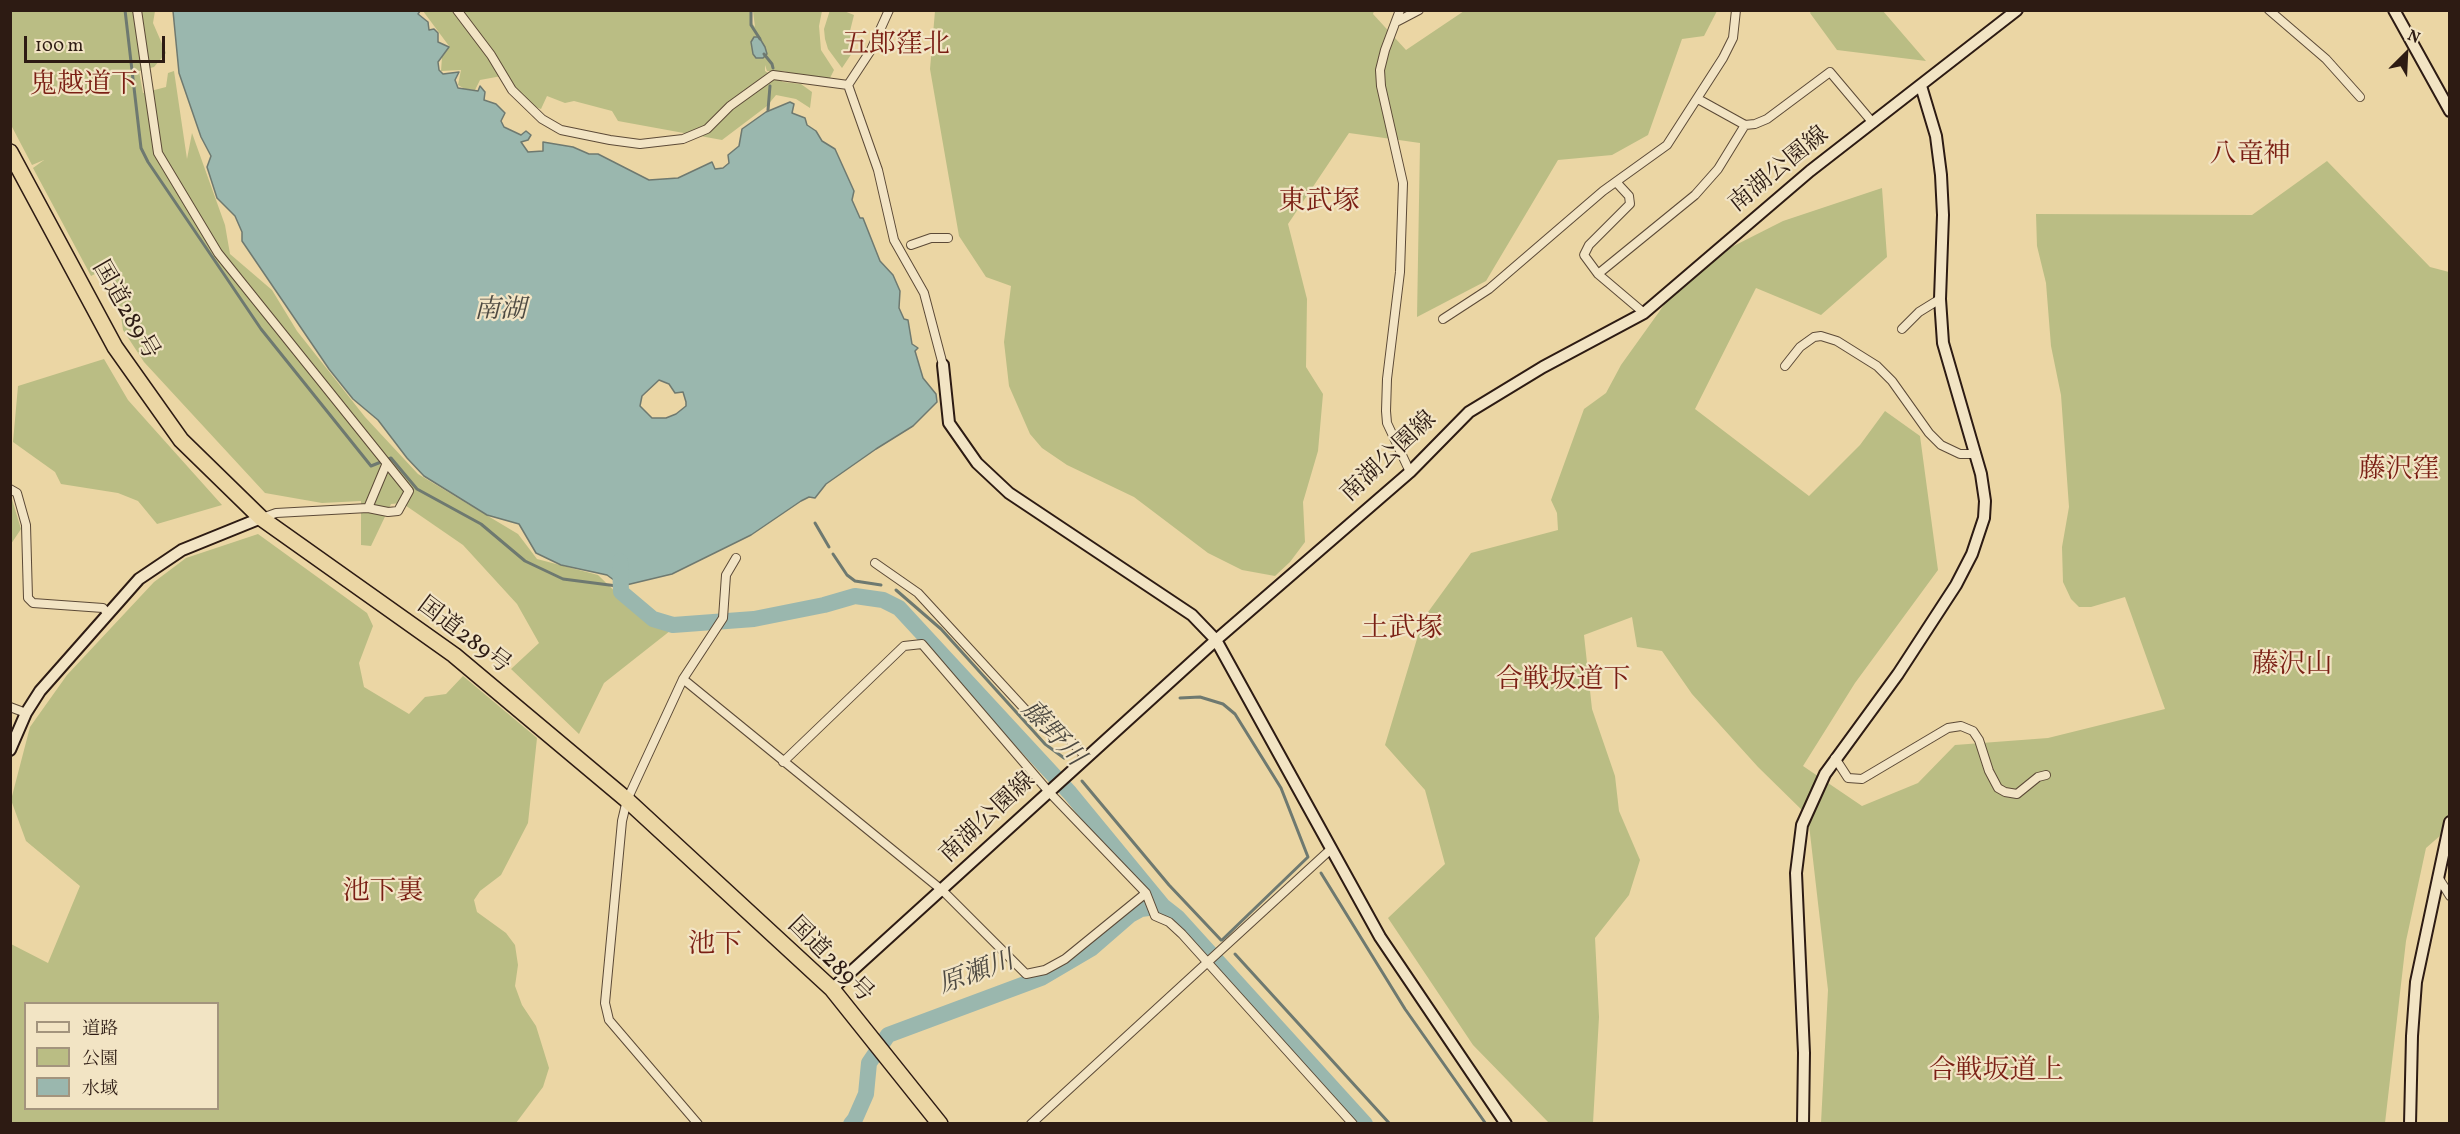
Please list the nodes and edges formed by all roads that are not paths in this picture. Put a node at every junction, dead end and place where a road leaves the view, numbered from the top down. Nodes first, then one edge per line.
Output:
1 (137, 10) edge
2 (457, 10) edge
3 (889, 10) edge
4 (1400, 10) edge
5 (1419, 10) edge
6 (1736, 10) edge
7 (2017, 10) edge
8 (2269, 10) edge
9 (2394, 10) edge
10 (1398, 21) junction
11 (848, 85) junction
12 (1921, 86) junction
13 (2360, 97) dead end
14 (1698, 99) junction
15 (2450, 111) edge
16 (1873, 123) junction
17 (1744, 125) junction
18 (10, 152) edge
19 (1617, 183) junction
20 (948, 238) dead end
21 (911, 245) dead end
22 (1598, 274) junction
23 (1940, 299) junction
24 (1644, 313) junction
25 (1443, 319) dead end
26 (1902, 329) dead end
27 (943, 365) joint
28 (1785, 366) dead end
29 (1976, 454) junction
30 (386, 465) junction
31 (1410, 472) junction
32 (10, 489) edge
33 (368, 508) junction
34 (261, 518) junction
35 (736, 558) dead end
36 (875, 563) dead end
37 (108, 614) junction
38 (1216, 640) junction
39 (683, 679) junction
40 (10, 707) edge
41 (27, 713) junction
42 (10, 750) edge
43 (1086, 757) junction
44 (1835, 758) junction
45 (783, 762) junction
46 (2046, 775) dead end
47 (1049, 792) junction
48 (627, 800) junction
49 (2450, 822) edge
50 (1331, 849) junction
51 (2437, 876) junction
52 (943, 891) junction
53 (1146, 893) junction
54 (2450, 896) edge
55 (1207, 961) junction
56 (832, 989) junction
57 (698, 1124) edge
58 (940, 1124) edge
59 (1031, 1124) edge
60 (1353, 1124) edge
61 (1506, 1124) edge
62 (1803, 1124) edge
63 (2410, 1124) edge

1 - 30 street
2 - 11 street
3 - 11 street
4 - 10 street
5 - 10 street
6 - 14 street
7 - 12 street, 南湖公園線
8 - 13 street
9 - 15 street
10 - 31 street
11 - 27 street
12 - 16 street, 南湖公園線
12 - 23 street
14 - 17 street
14 - 19 street
16 - 17 street
16 - 24 street, 南湖公園線
17 - 22 street
18 - 34 highway, 国道289号
19 - 22 street
19 - 25 street
20 - 21 street
22 - 24 street
23 - 26 street
23 - 29 street
24 - 31 street, 南湖公園線
27 - 38 street
28 - 29 street
29 - 44 street
30 - 33 street
30 - 33 street
31 - 38 street, 南湖公園線
32 - 37 street
33 - 34 street
34 - 37 street
34 - 48 highway, 国道289号
35 - 39 street
36 - 43 street
37 - 41 street
38 - 43 street, 南湖公園線
38 - 50 street
39 - 45 street
39 - 48 street
40 - 41 street
41 - 42 street
43 - 47 street, 南湖公園線
44 - 46 street
44 - 62 street
45 - 47 street
45 - 52 street
47 - 52 street, 南湖公園線
47 - 53 street
48 - 56 highway, 国道289号
48 - 57 street
49 - 51 street
50 - 55 street
50 - 61 street
51 - 54 street
51 - 63 street
52 - 53 street
52 - 56 street, 南湖公園線
53 - 55 street
55 - 59 street
55 - 60 street
56 - 58 highway, 国道289号

